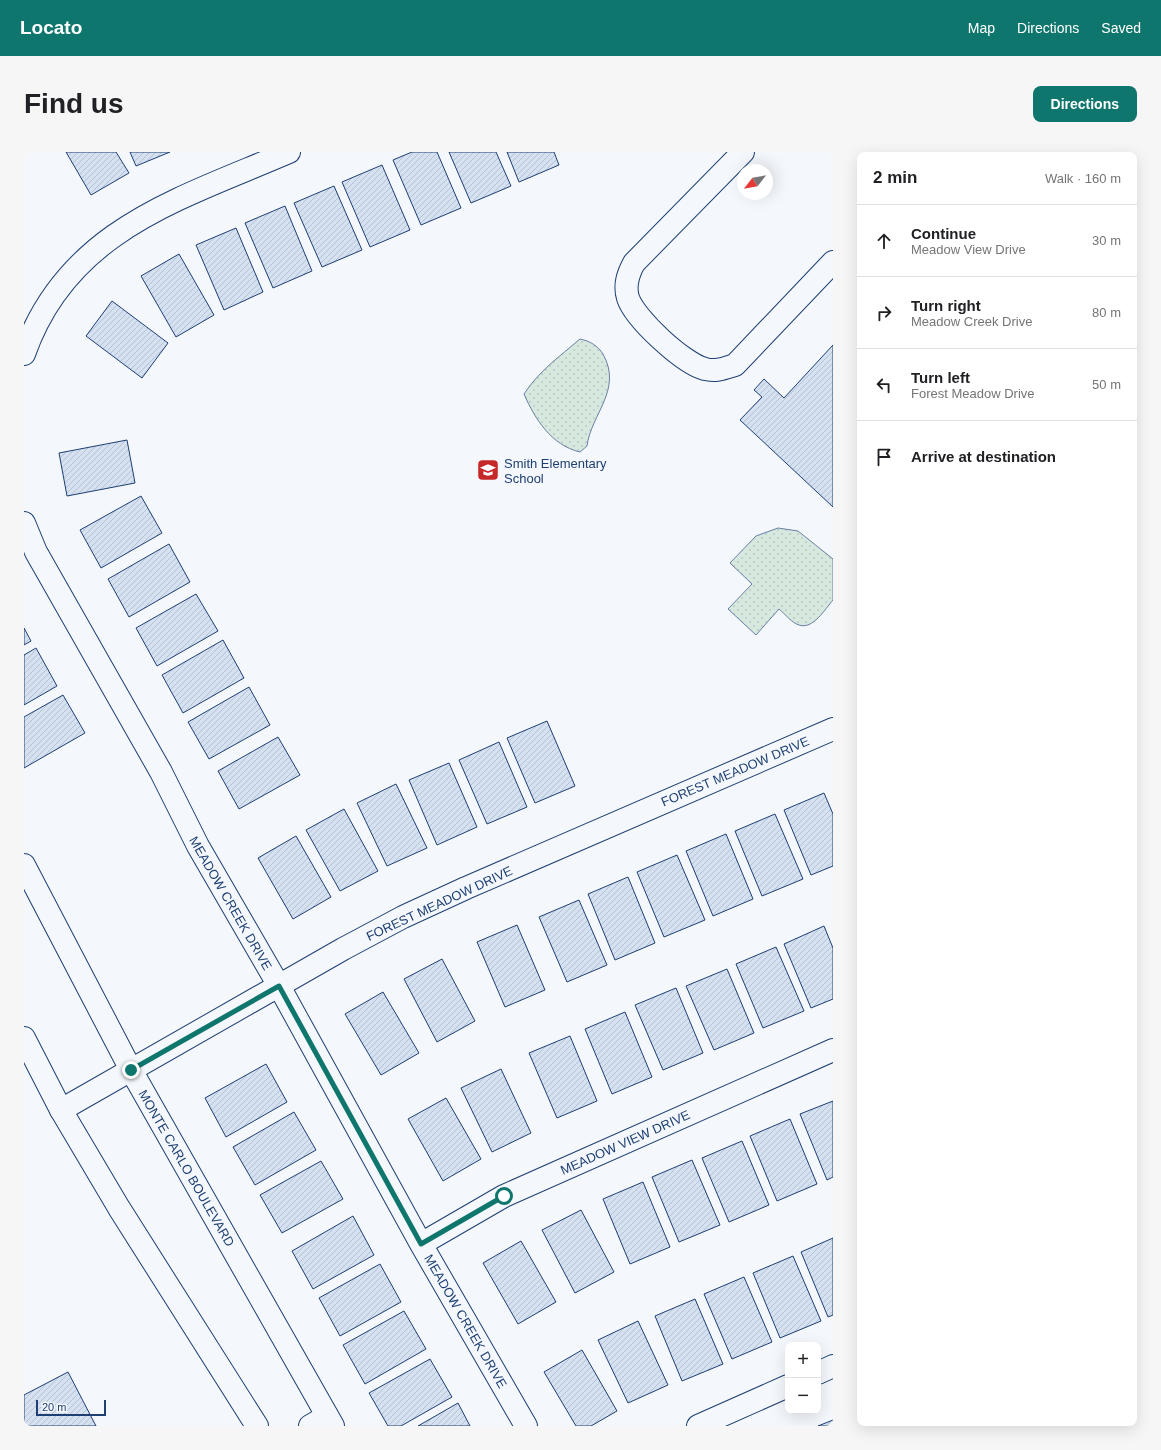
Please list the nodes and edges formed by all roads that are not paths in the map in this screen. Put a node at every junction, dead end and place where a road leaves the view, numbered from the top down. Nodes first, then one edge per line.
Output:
1 (289, 152) edge
2 (743, 152) edge
3 (833, 262) edge
4 (24, 354) edge
5 (24, 523) edge
6 (833, 729) edge
7 (24, 865) edge
8 (279, 986) junction
9 (24, 1038) edge
10 (833, 1050) edge
11 (131, 1070) junction
12 (61, 1110) junction
13 (421, 1244) junction
14 (833, 1366) edge
15 (821, 1372) edge
16 (785, 1387) edge
17 (323, 1423) edge
18 (257, 1426) edge
19 (526, 1426) edge
20 (698, 1426) edge

1 - 4 street
2 - 3 street
5 - 8 street, MEADOW CREEK DRIVE
6 - 8 street, FOREST MEADOW DRIVE
7 - 11 street, MONTE CARLO BOULEVARD
8 - 11 street, FOREST MEADOW DRIVE
8 - 13 street, MEADOW CREEK DRIVE
9 - 12 street
10 - 13 street, MEADOW VIEW DRIVE
11 - 12 street, FOREST MEADOW DRIVE
11 - 17 street, MONTE CARLO BOULEVARD
12 - 18 street
13 - 19 street, MEADOW CREEK DRIVE
14 - 15 street
16 - 20 street

